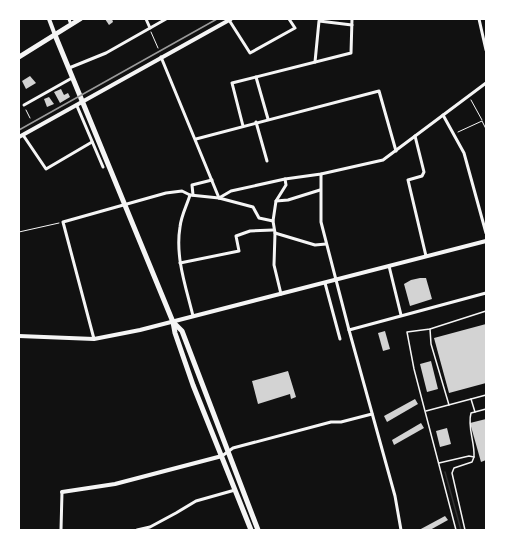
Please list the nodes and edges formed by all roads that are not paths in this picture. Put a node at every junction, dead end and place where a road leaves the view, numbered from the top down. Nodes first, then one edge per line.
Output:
1 (49, 19) edge
2 (69, 19) edge
3 (80, 19) edge
4 (146, 19) edge
5 (166, 19) edge
6 (230, 19) edge
7 (289, 19) edge
8 (352, 19) edge
9 (480, 19) edge
10 (71, 25) junction
11 (352, 25) junction
12 (150, 28) junction
13 (55, 35) junction
14 (486, 50) edge
15 (19, 57) edge
16 (162, 57) junction
17 (316, 62) junction
18 (68, 68) junction
19 (256, 77) junction
20 (72, 78) junction
21 (486, 83) edge
22 (79, 104) junction
23 (24, 105) road end
24 (443, 115) junction
25 (268, 119) junction
26 (256, 122) junction
27 (243, 126) junction
28 (21, 136) edge
29 (415, 136) junction
30 (196, 139) junction
31 (92, 142) junction
32 (396, 151) junction
33 (267, 161) dead end
34 (103, 168) dead end
35 (321, 174) junction
36 (285, 179) junction
37 (212, 180) junction
38 (320, 190) junction
39 (192, 195) junction
40 (219, 198) junction
41 (276, 201) junction
42 (124, 205) junction
43 (274, 221) junction
44 (274, 231) junction
45 (486, 233) edge
46 (486, 241) edge
47 (326, 244) junction
48 (426, 256) junction
49 (180, 263) junction
50 (389, 266) junction
51 (335, 280) junction
52 (325, 283) junction
53 (486, 293) edge
54 (281, 294) junction
55 (486, 311) edge
56 (401, 315) junction
57 (193, 316) junction
58 (173, 322) junction
59 (430, 329) junction
60 (349, 330) junction
61 (19, 336) edge
62 (94, 338) junction
63 (340, 339) dead end
64 (486, 395) edge
65 (471, 399) junction
66 (449, 405) junction
67 (486, 409) edge
68 (426, 412) junction
69 (475, 412) junction
70 (372, 414) junction
71 (228, 451) junction
72 (222, 456) junction
73 (474, 457) junction
74 (439, 463) junction
75 (235, 490) junction
76 (62, 492) joint
77 (61, 530) edge
78 (137, 530) edge
79 (251, 530) edge
80 (258, 530) edge
81 (401, 530) edge
82 (456, 530) edge
83 (466, 530) edge

1 - 13 street
2 - 10 street
3 - 10 main road
4 - 12 street
5 - 12 street
6 - 7 street
6 - 16 street
8 - 11 street
9 - 14 street
10 - 13 main road
11 - 17 street
11 - 17 street
12 - 18 street
13 - 15 main road
13 - 18 main road
16 - 22 street
16 - 30 street
17 - 19 street
18 - 20 main road
19 - 25 street
19 - 27 street
20 - 22 main road
20 - 23 street
21 - 24 street
22 - 28 street
22 - 31 street
22 - 42 main road
24 - 29 street
24 - 45 street
25 - 26 street
25 - 32 street
26 - 27 street
26 - 33 street
27 - 30 street
28 - 31 street
29 - 32 street
29 - 48 street
30 - 37 street
31 - 34 street
32 - 35 street
35 - 36 street
35 - 38 street
36 - 40 street
36 - 41 street
37 - 39 street
37 - 40 street
38 - 41 street
38 - 47 street
39 - 40 street
39 - 42 street
39 - 49 street
40 - 43 street
41 - 43 street
42 - 58 main road
42 - 62 street
43 - 44 street
44 - 47 street
44 - 49 street
44 - 54 street
46 - 48 street
47 - 51 street
48 - 50 street
49 - 57 street
50 - 51 street
50 - 56 street
51 - 52 street
51 - 60 street
52 - 54 street
52 - 63 street
53 - 56 street
54 - 57 street
55 - 59 lane
56 - 60 street
57 - 58 street
58 - 62 street
58 - 71 main road
58 - 72 main road
59 - 66 lane
59 - 68 lane
60 - 70 street
61 - 62 street
64 - 65 lane
65 - 66 lane
65 - 69 lane
66 - 68 lane
67 - 69 lane
68 - 74 lane
69 - 73 lane
70 - 71 street
70 - 81 street
71 - 72 street
71 - 80 main road
72 - 75 main road
72 - 76 street
73 - 74 lane
73 - 83 lane
74 - 82 lane
75 - 78 street
75 - 79 main road
76 - 77 street

